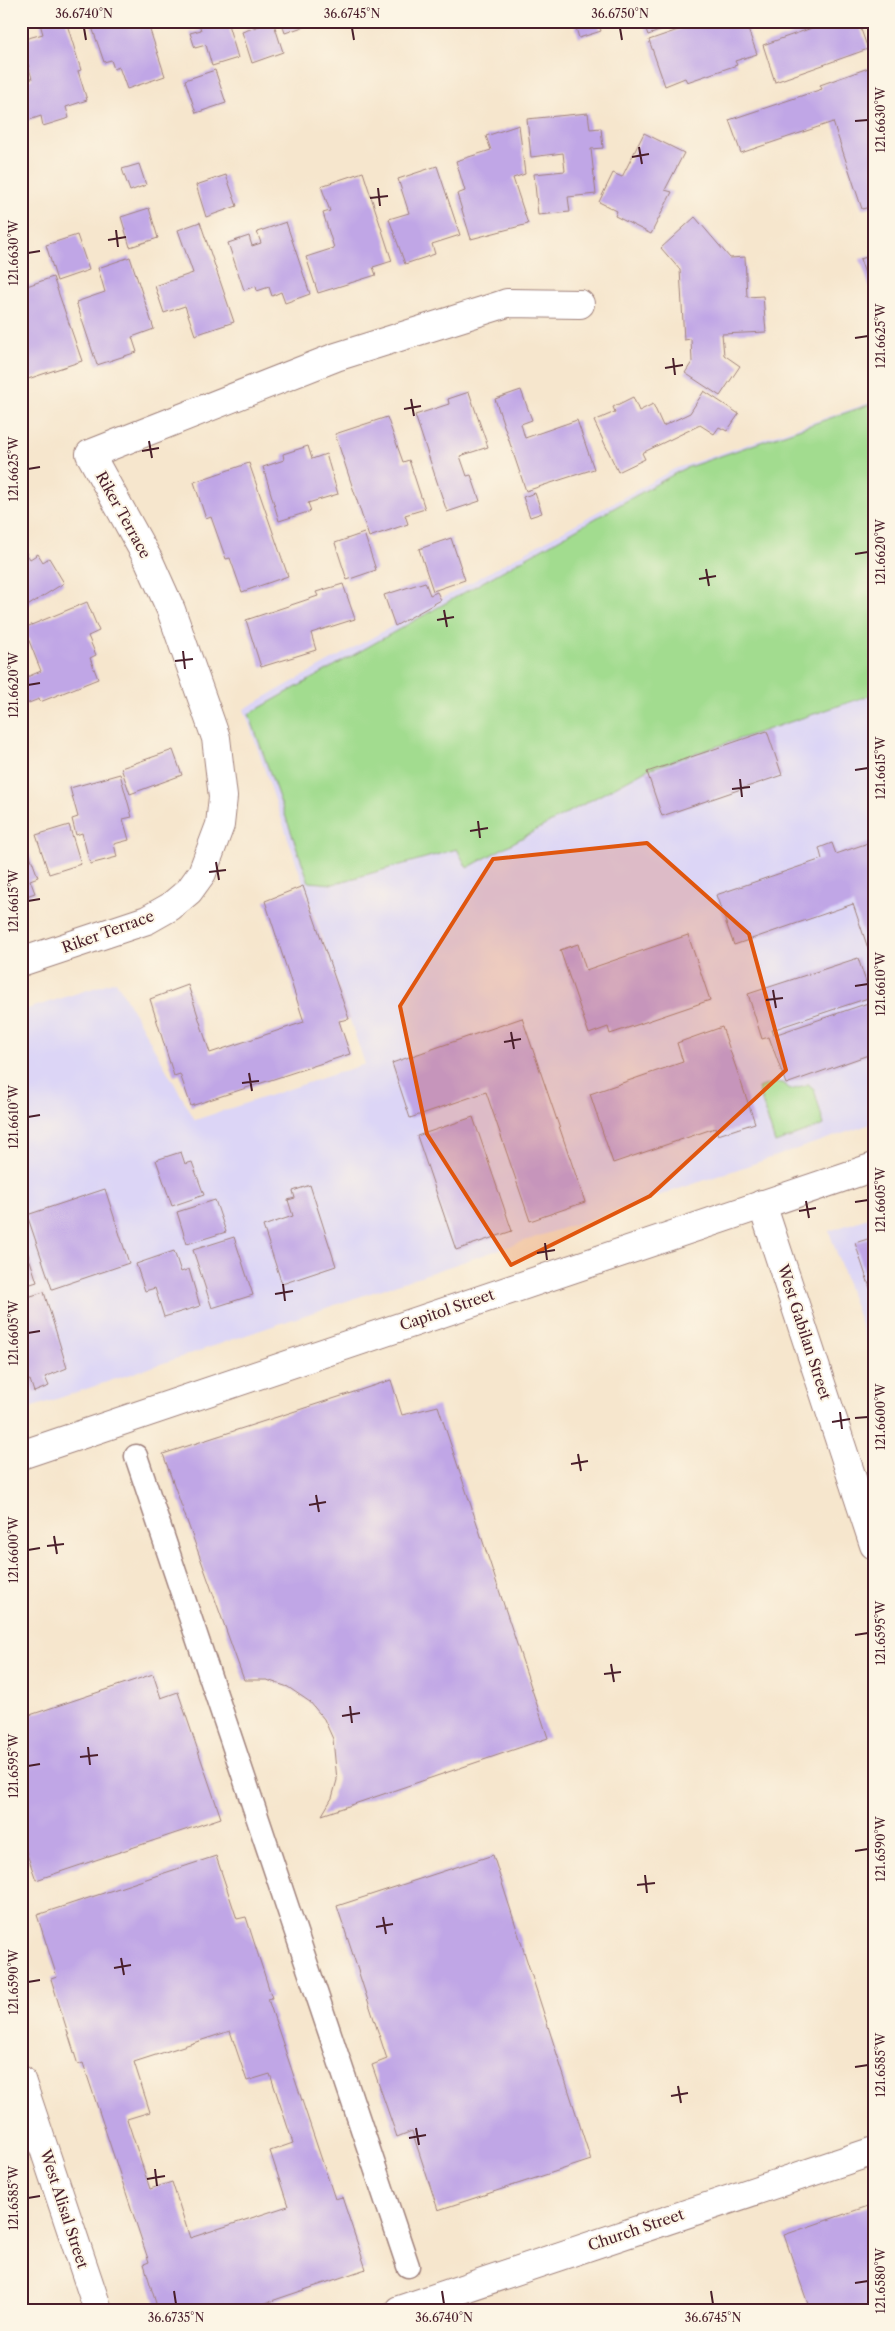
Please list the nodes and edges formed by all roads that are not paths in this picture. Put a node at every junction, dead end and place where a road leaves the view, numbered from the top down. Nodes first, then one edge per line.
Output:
1 (580, 304) dead end
2 (21, 962) edge
3 (874, 1167) edge
4 (762, 1204) junction
5 (21, 1455) edge
6 (136, 1456) dead end
7 (874, 1545) edge
8 (21, 2080) edge
9 (874, 2151) edge
10 (408, 2266) dead end
11 (430, 2305) edge
12 (98, 2310) edge
13 (398, 2310) edge

1 - 2 street, Riker Terrace
3 - 4 street, Capitol Street
4 - 5 street, Capitol Street
4 - 7 street, West Gabilan Street
6 - 10 street
8 - 12 street, West Alisal Street
9 - 11 street, Church Street
11 - 13 street, Church Street

